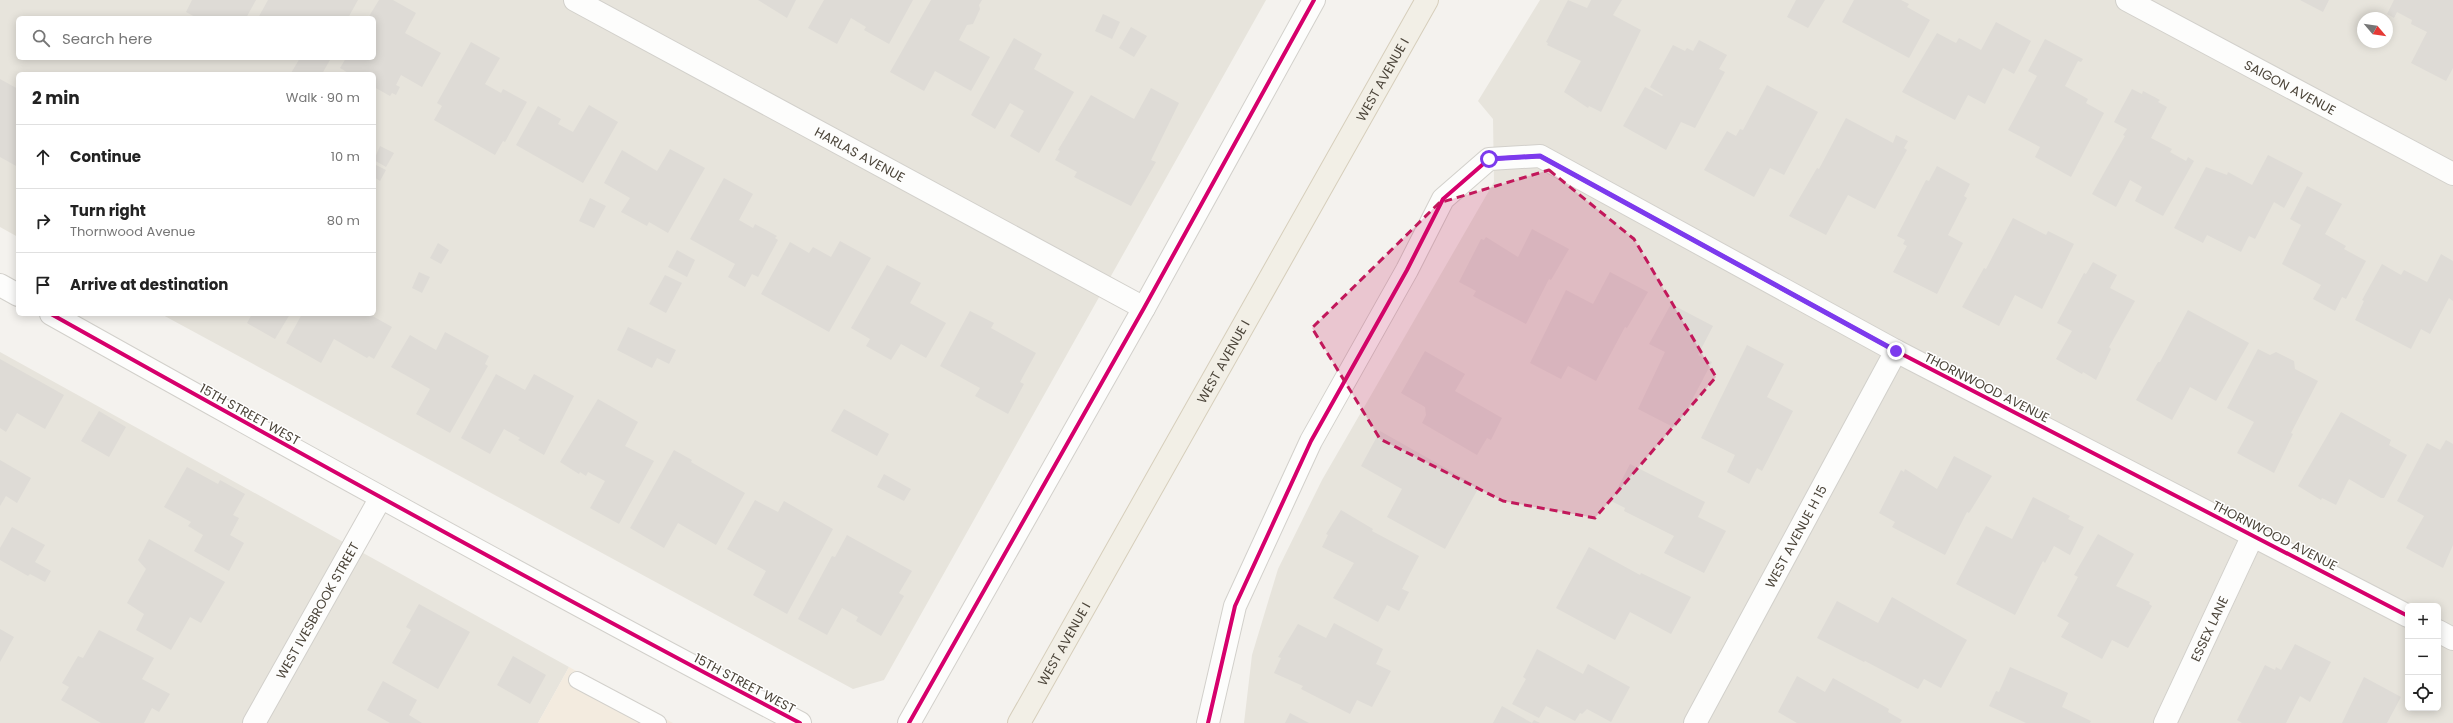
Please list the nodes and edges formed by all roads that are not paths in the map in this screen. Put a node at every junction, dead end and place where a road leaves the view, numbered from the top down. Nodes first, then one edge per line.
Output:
1 (575, 0) edge
2 (1314, 0) edge
3 (1426, 0) edge
4 (2127, 0) edge
5 (2453, 174) edge
6 (0, 285) edge
7 (16, 294) edge
8 (1144, 308) junction
9 (55, 316) edge
10 (1896, 351) junction
11 (380, 499) junction
12 (2253, 535) junction
13 (2405, 614) edge
14 (2441, 633) edge
15 (2453, 639) edge
16 (578, 680) dead end
17 (254, 723) edge
18 (658, 723) edge
19 (800, 723) edge
20 (909, 723) edge
21 (1019, 723) edge
22 (1208, 723) edge
23 (1695, 723) edge
24 (2165, 723) edge

1 - 8 street, HARLAS AVENUE
2 - 8 street
3 - 21 main road, WEST AVENUE I
4 - 5 street, SAIGON AVENUE
6 - 7 street
8 - 20 street
9 - 11 street, 15TH STREET WEST
10 - 12 street, THORNWOOD AVENUE
10 - 22 street, THORNWOOD AVENUE
10 - 23 street, WEST AVENUE H 15
11 - 17 street, WEST IVESBROOK STREET
11 - 19 street, 15TH STREET WEST
12 - 13 street, THORNWOOD AVENUE
12 - 24 street, ESSEX LANE
14 - 15 street
16 - 18 lane

